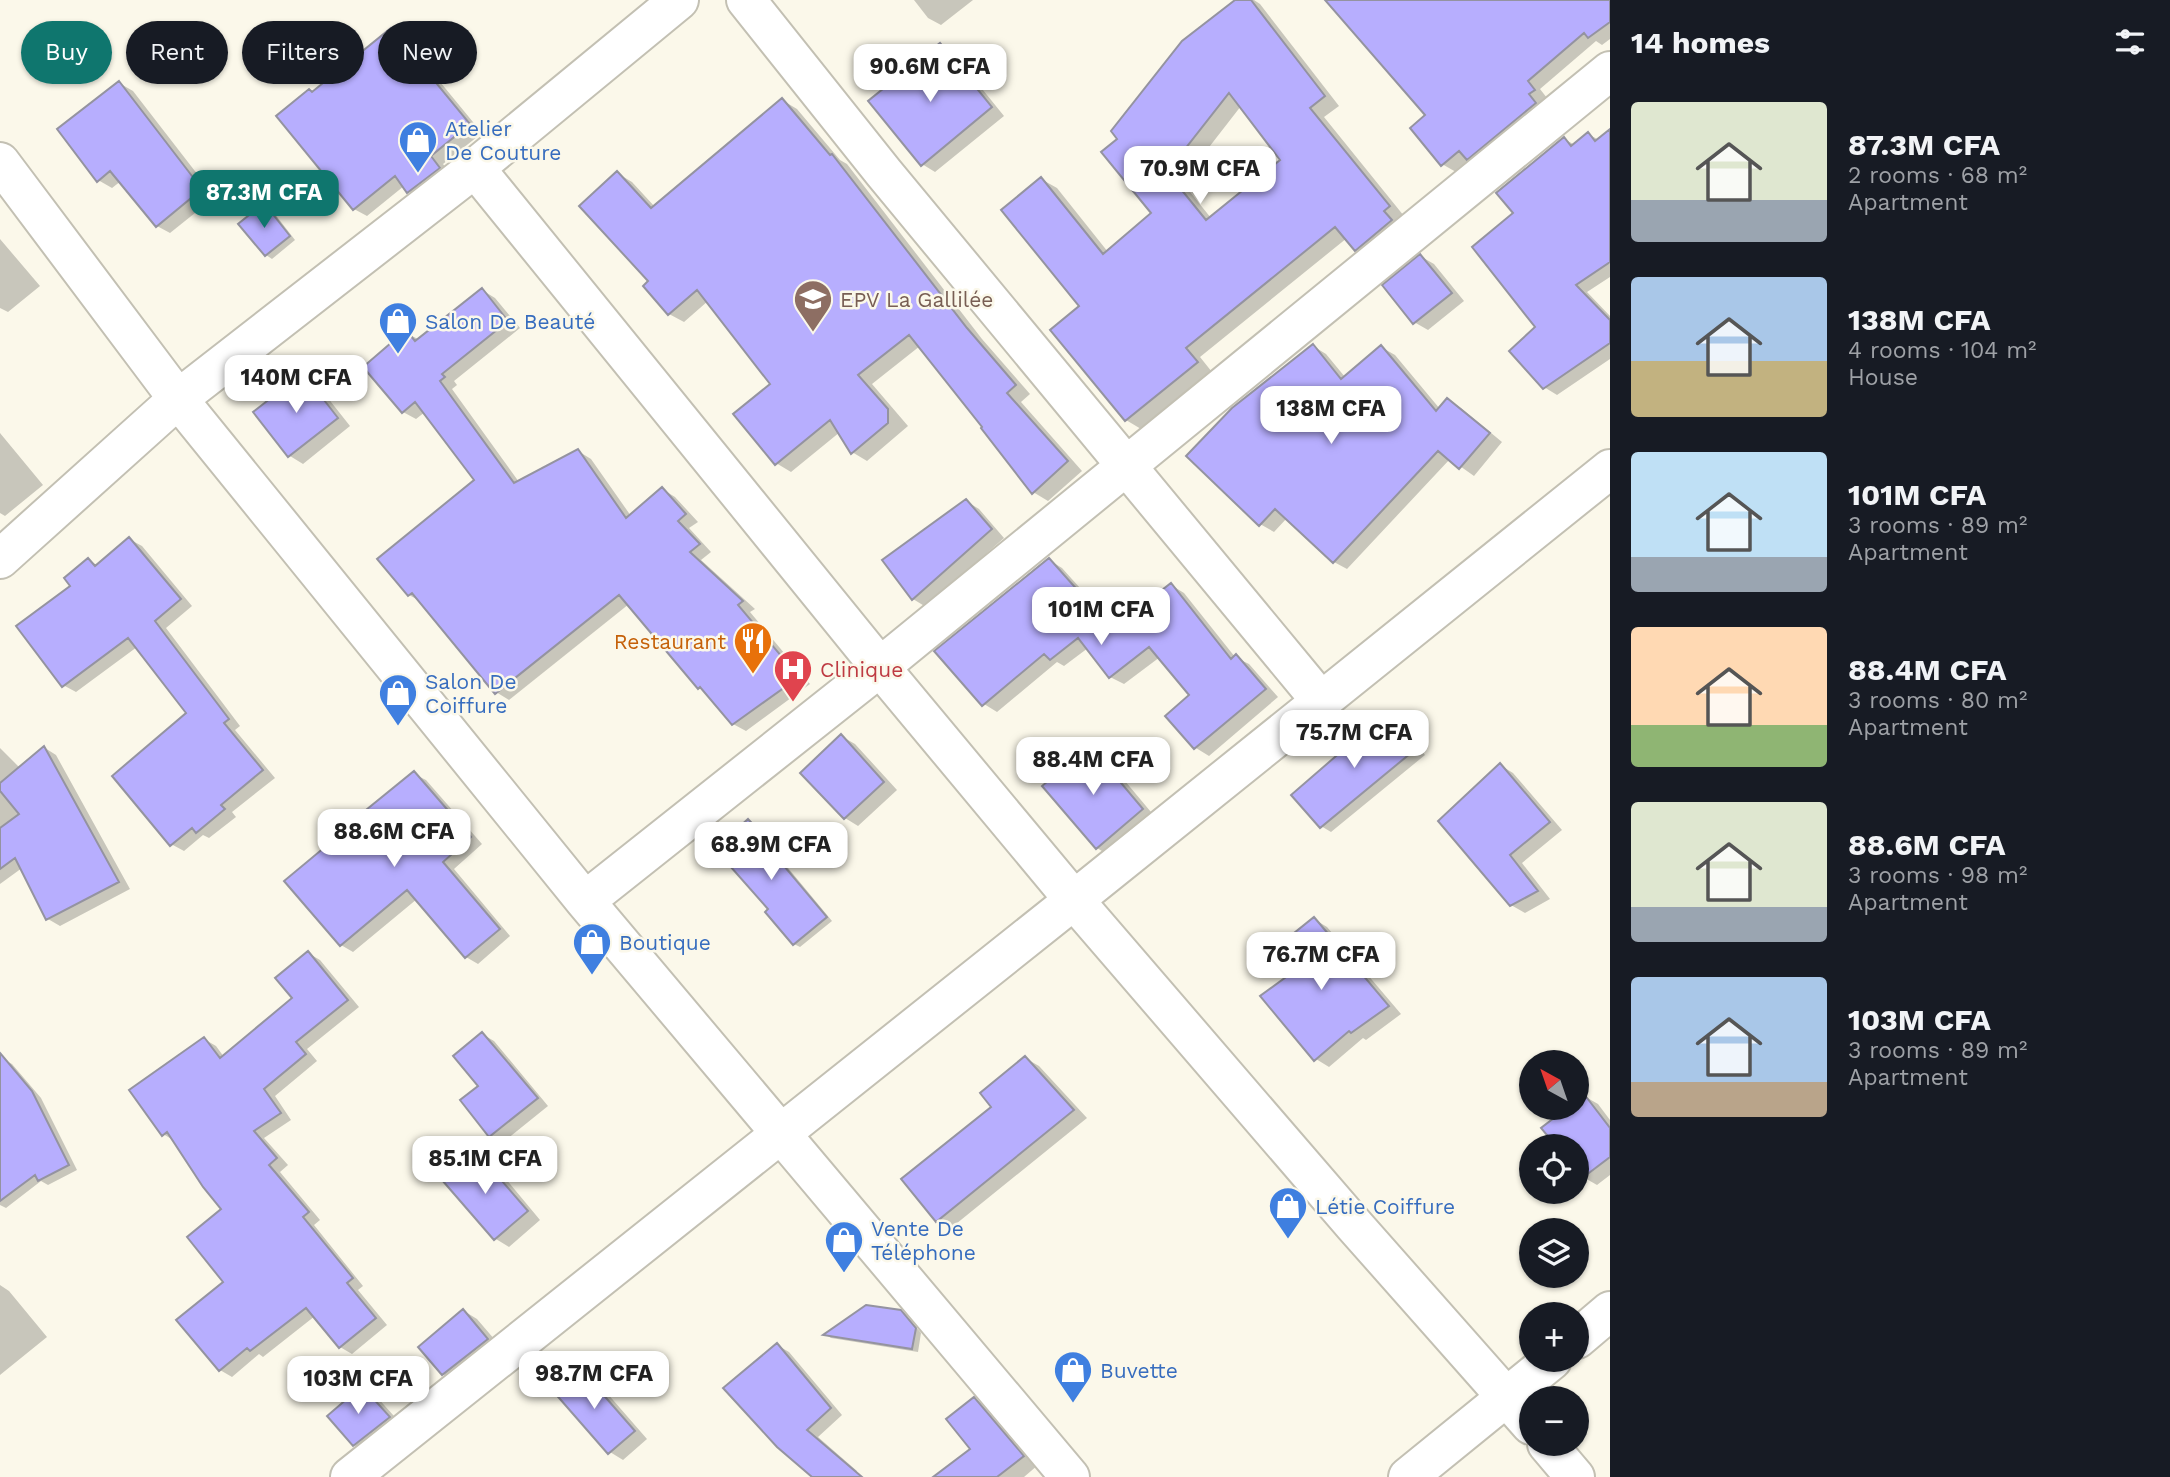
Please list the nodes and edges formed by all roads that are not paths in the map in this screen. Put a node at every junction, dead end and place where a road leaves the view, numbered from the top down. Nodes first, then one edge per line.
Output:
1 (679, 0) edge
2 (746, 0) edge
3 (1610, 72) edge
4 (0, 162) edge
5 (475, 168) junction
6 (178, 399) junction
7 (1125, 465) junction
8 (1610, 468) edge
9 (0, 559) edge
10 (880, 667) junction
11 (1321, 702) junction
12 (1074, 900) junction
13 (585, 901) junction
14 (781, 1132) junction
15 (1610, 1311) edge
16 (1589, 1329) edge
17 (1519, 1411) edge
18 (1557, 1456) edge
19 (350, 1477) edge
20 (1070, 1477) edge
21 (1408, 1477) edge
22 (1575, 1477) edge

1 - 5 street
2 - 7 street
3 - 7 street
4 - 6 street
5 - 6 street
5 - 10 street
6 - 9 street
6 - 13 street
7 - 10 street
7 - 11 street
8 - 11 street
10 - 12 street
10 - 13 street
11 - 12 street
12 - 14 street
12 - 17 street
13 - 14 street
14 - 19 street
14 - 20 street
15 - 16 street
17 - 21 street
18 - 22 street

